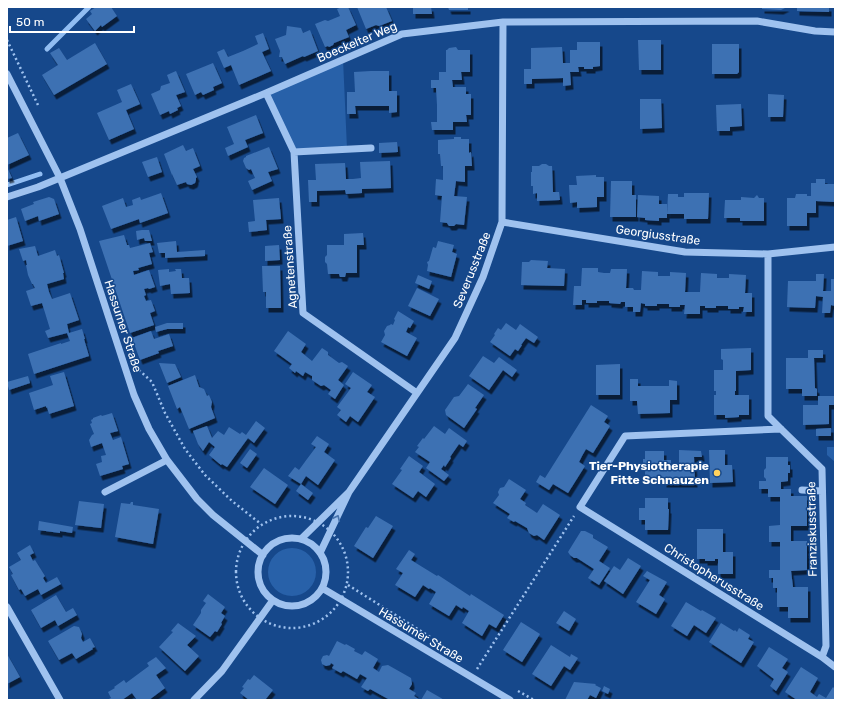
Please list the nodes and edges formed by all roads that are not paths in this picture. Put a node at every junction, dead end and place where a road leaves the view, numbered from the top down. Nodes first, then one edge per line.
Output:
1 (503, 22) junction
2 (835, 32) edge
3 (7, 74) edge
4 (266, 93) junction
5 (371, 148) dead end
6 (294, 152) junction
7 (60, 178) junction
8 (7, 197) edge
9 (502, 222) junction
10 (835, 247) edge
11 (768, 254) junction
12 (417, 393) junction
13 (781, 429) junction
14 (167, 460) junction
15 (802, 490) dead end
16 (822, 491) junction
17 (105, 492) dead end
18 (349, 492) junction
19 (301, 539) junction
20 (320, 553) junction
21 (263, 555) junction
22 (322, 588) junction
23 (273, 600) junction
24 (7, 607) edge
25 (14, 619) junction
26 (7, 623) edge
27 (822, 657) junction
28 (835, 667) edge
29 (60, 700) edge
30 (194, 700) edge
31 (510, 700) edge

1 - 2 street, Boeckelter Weg
1 - 4 street, Boeckelter Weg
1 - 9 street, Severusstraße
3 - 7 street, Hassumer Straße
4 - 6 street, Agnetenstraße
4 - 7 street, Boeckelter Weg
5 - 6 street
6 - 12 street, Agnetenstraße
7 - 8 street, Boeckelter Weg
7 - 14 street, Hassumer Straße
9 - 11 street, Georgiusstraße
9 - 12 street, Severusstraße
10 - 11 street, Georgiusstraße
11 - 13 street, Franziskusstraße
12 - 18 street, Severusstraße
13 - 16 street, Franziskusstraße
13 - 27 street, Christopherusstraße
14 - 17 street
14 - 21 street, Hassumer Straße
15 - 16 street
16 - 27 street, Franziskusstraße
18 - 19 street, Severusstraße
20 -> 18 street, Severusstraße
19 - 20 street
19 - 21 street
20 - 22 street
21 - 23 street
22 - 23 street
22 - 31 street, Hassumer Straße
23 - 30 street
24 - 25 street
25 - 26 street
25 - 29 street
27 - 28 street, Christopherusstraße

